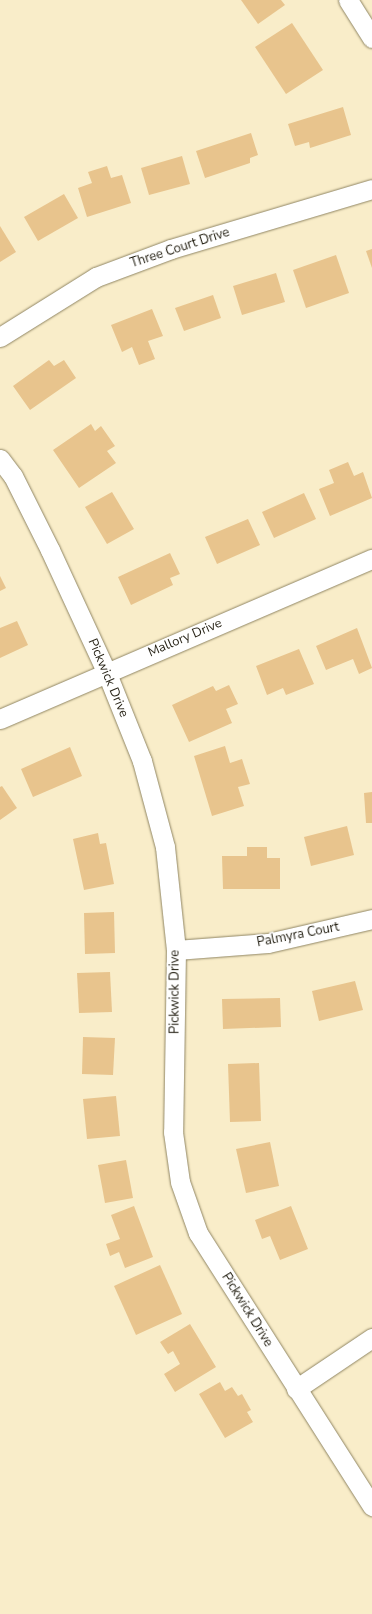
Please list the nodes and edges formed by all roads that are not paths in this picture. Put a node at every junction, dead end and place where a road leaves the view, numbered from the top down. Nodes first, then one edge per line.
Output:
1 (348, 0) edge
2 (372, 38) edge
3 (372, 189) edge
4 (0, 337) edge
5 (0, 459) edge
6 (372, 559) edge
7 (106, 671) junction
8 (0, 719) edge
9 (372, 919) edge
10 (176, 950) junction
11 (372, 1338) edge
12 (296, 1389) junction
13 (372, 1506) edge

1 - 2 street
3 - 4 street, Three Court Drive
5 - 7 street, Pickwick Drive
6 - 7 street, Mallory Drive
7 - 8 street, Mallory Drive
7 - 10 street, Pickwick Drive
9 - 10 street, Palmyra Court
10 - 12 street, Pickwick Drive
11 - 12 street
12 - 13 street, Pickwick Drive

